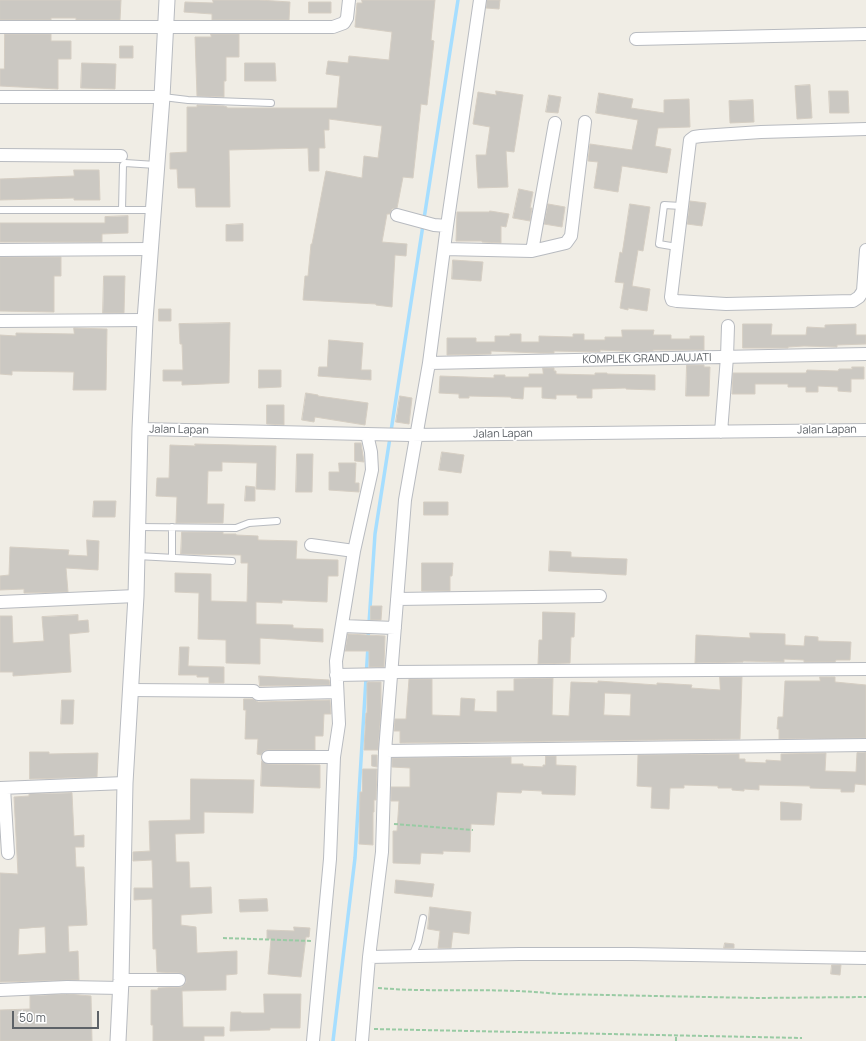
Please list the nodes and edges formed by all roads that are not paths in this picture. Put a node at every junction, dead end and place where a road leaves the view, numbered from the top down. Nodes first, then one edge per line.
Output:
1 (167, 0) edge
2 (349, 0) edge
3 (480, 0) edge
4 (0, 27) edge
5 (166, 27) junction
6 (866, 34) edge
7 (636, 38) dead end
8 (0, 97) edge
9 (162, 97) junction
10 (271, 103) dead end
11 (585, 122) dead end
12 (555, 124) dead end
13 (866, 129) edge
14 (0, 156) edge
15 (121, 156) dead end
16 (157, 165) junction
17 (681, 206) junction
18 (0, 210) edge
19 (122, 210) junction
20 (153, 210) junction
21 (397, 215) dead end
22 (447, 226) junction
23 (677, 247) junction
24 (150, 249) junction
25 (444, 249) junction
26 (0, 250) edge
27 (866, 250) edge
28 (532, 251) junction
29 (145, 320) junction
30 (0, 321) edge
31 (728, 326) dead end
32 (866, 354) edge
33 (727, 357) junction
34 (429, 363) junction
35 (140, 429) junction
36 (866, 430) edge
37 (721, 432) junction
38 (372, 434) junction
39 (414, 435) junction
40 (277, 521) dead end
41 (138, 526) junction
42 (172, 527) junction
43 (311, 545) dead end
44 (354, 550) junction
45 (137, 556) junction
46 (172, 557) junction
47 (232, 561) dead end
48 (136, 596) junction
49 (600, 596) dead end
50 (397, 599) junction
51 (0, 602) edge
52 (345, 626) junction
53 (395, 628) junction
54 (866, 669) edge
55 (392, 673) junction
56 (340, 675) junction
57 (131, 690) junction
58 (337, 692) junction
59 (866, 745) edge
60 (385, 751) junction
61 (268, 757) dead end
62 (334, 757) junction
63 (126, 783) junction
64 (2, 788) edge
65 (8, 853) dead end
66 (423, 918) dead end
67 (412, 956) junction
68 (369, 957) junction
69 (866, 958) edge
70 (179, 980) dead end
71 (121, 984) junction
72 (0, 990) edge
73 (362, 1035) edge
74 (118, 1041) edge
75 (313, 1041) edge

1 - 5 street
2 - 5 street
3 - 22 street
4 - 5 street
5 - 9 street
6 - 7 street
8 - 9 street
9 - 10 lane
9 - 16 street
11 - 28 street
12 - 28 street
13 - 17 street
14 - 15 street
16 - 19 lane
16 - 20 street
17 - 23 street
17 - 23 lane
18 - 19 lane
19 - 20 lane
20 - 24 street
21 - 22 street
22 - 25 street
23 - 27 street
24 - 26 street
24 - 29 street
25 - 28 street
25 - 34 street
29 - 30 street
29 - 35 street
31 - 33 street
32 - 33 street, KOMPLEK GRAND JAUJATI
33 - 34 street, KOMPLEK GRAND JAUJATI
33 - 37 street
34 - 39 street
35 - 38 street, Jalan Lapan
35 - 41 street
36 - 37 street, Jalan Lapan
37 - 39 street, Jalan Lapan
38 - 39 street, Jalan Lapan
38 - 44 street
39 - 50 street
40 - 42 lane
41 - 42 lane
41 - 45 street
42 - 46 lane
43 - 44 street
44 - 52 street
45 - 46 lane
45 - 48 street
46 - 47 lane
48 - 51 street
48 - 57 street
49 - 50 street
50 - 53 street
52 - 53 street
52 - 56 street
53 - 55 street
54 - 55 street
55 - 56 street
55 - 60 street
56 - 58 street
57 - 58 street
57 - 63 street
58 - 62 street
59 - 60 street
60 - 68 street
61 - 62 street
62 - 75 street
63 - 64 street
63 - 71 street
64 - 65 street
66 - 67 lane
67 - 68 street
67 - 69 street
68 - 73 street
70 - 71 street
71 - 72 street
71 - 74 street

